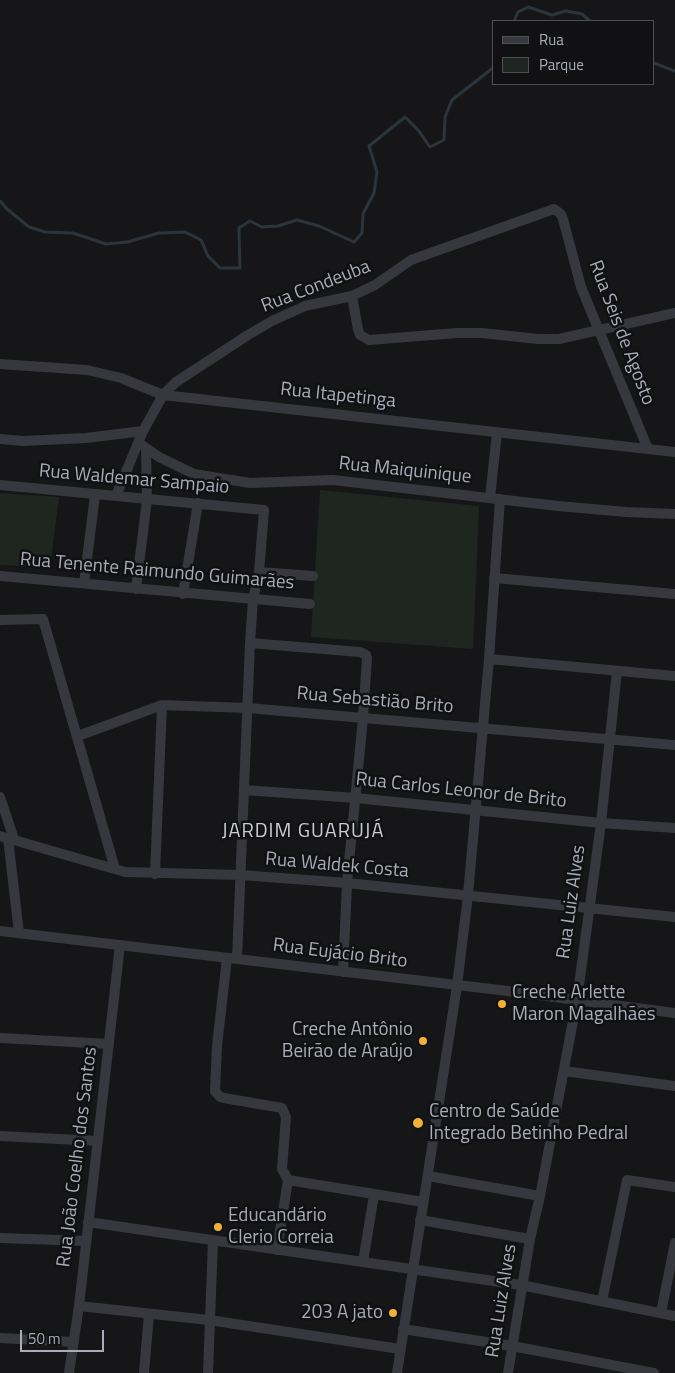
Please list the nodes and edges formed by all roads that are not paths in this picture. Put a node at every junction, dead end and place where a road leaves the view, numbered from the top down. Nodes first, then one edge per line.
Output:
1 (548, 210) joint
2 (352, 296) junction
3 (675, 313) edge
4 (600, 330) junction
5 (0, 364) edge
6 (163, 394) junction
7 (143, 431) junction
8 (497, 432) junction
9 (0, 439) edge
10 (143, 445) junction
11 (648, 449) junction
12 (675, 452) edge
13 (0, 485) edge
14 (95, 495) junction
15 (116, 496) junction
16 (495, 499) junction
17 (147, 500) junction
18 (198, 503) junction
19 (675, 514) edge
20 (259, 572) junction
21 (0, 576) edge
22 (313, 576) dead end
23 (494, 578) junction
24 (84, 583) junction
25 (136, 589) junction
26 (183, 594) junction
27 (675, 594) edge
28 (253, 600) junction
29 (310, 604) dead end
30 (0, 620) edge
31 (250, 642) junction
32 (490, 658) junction
33 (617, 671) junction
34 (675, 676) edge
35 (162, 705) junction
36 (248, 708) junction
37 (364, 718) junction
38 (484, 727) junction
39 (78, 736) junction
40 (609, 739) junction
41 (675, 745) edge
42 (244, 790) junction
43 (0, 797) edge
44 (356, 798) junction
45 (476, 811) junction
46 (601, 823) junction
47 (675, 828) edge
48 (7, 838) edge
49 (115, 869) junction
50 (155, 874) junction
51 (241, 875) junction
52 (347, 883) junction
53 (468, 895) junction
54 (589, 908) junction
55 (675, 917) edge
56 (0, 930) edge
57 (19, 933) junction
58 (120, 945) junction
59 (232, 959) junction
60 (343, 972) junction
61 (457, 986) junction
62 (577, 1000) junction
63 (675, 1013) edge
64 (0, 1038) edge
65 (109, 1044) junction
66 (564, 1071) junction
67 (675, 1086) edge
68 (0, 1136) edge
69 (98, 1141) junction
70 (428, 1176) junction
71 (288, 1180) junction
72 (675, 1187) edge
73 (374, 1195) junction
74 (540, 1196) junction
75 (423, 1202) junction
76 (420, 1220) junction
77 (88, 1222) junction
78 (0, 1238) edge
79 (530, 1239) junction
80 (213, 1240) junction
81 (86, 1241) junction
82 (675, 1243) edge
83 (277, 1250) junction
84 (363, 1262) junction
85 (413, 1269) junction
86 (521, 1284) junction
87 (602, 1301) junction
88 (79, 1306) junction
89 (662, 1313) junction
90 (149, 1314) junction
91 (675, 1316) edge
92 (209, 1320) junction
93 (403, 1328) junction
94 (0, 1338) edge
95 (74, 1342) junction
96 (512, 1346) junction
97 (400, 1349) junction
98 (69, 1373) edge
99 (144, 1373) edge
100 (208, 1373) edge
101 (397, 1373) edge
102 (508, 1373) edge
103 (654, 1373) edge

1 - 2 street, Rua Condeuba
1 - 4 street, Rua Seis de Agosto
2 - 4 street
2 - 6 street, Rua Condeuba
3 - 4 street
4 - 11 street, Rua Seis de Agosto
5 - 6 street, Rua Itapetinga
6 - 7 street
6 - 8 street, Rua Itapetinga
7 - 9 street
7 - 10 street
8 - 11 street, Rua Itapetinga
8 - 16 street
10 - 15 street
10 - 16 street, Rua Maiquinique
10 - 17 street
11 - 12 street, Rua Itapetinga
13 - 14 street, Rua Waldemar Sampaio
14 - 15 street, Rua Waldemar Sampaio
14 - 24 street
15 - 17 street, Rua Waldemar Sampaio
16 - 19 street, Rua Maiquinique
16 - 23 street
17 - 18 street, Rua Waldemar Sampaio
17 - 25 street
18 - 20 street, Rua Waldemar Sampaio
18 - 26 street
20 - 22 street
20 - 28 street
21 - 24 street, Rua Tenente Raimundo Guimarães
23 - 27 street
23 - 32 street
24 - 25 street, Rua Tenente Raimundo Guimarães
25 - 26 street, Rua Tenente Raimundo Guimarães
26 - 28 street, Rua Tenente Raimundo Guimarães
28 - 29 street, Rua Tenente Raimundo Guimarães
28 - 31 street
30 - 39 street
31 - 36 street
31 - 37 street
32 - 33 street
32 - 38 street
33 - 34 street
33 - 40 street, Rua Luiz Alves
35 - 36 street, Rua Sebastião Brito
35 - 39 street, Rua Sebastião Brito
35 - 50 street
36 - 37 street, Rua Sebastião Brito
36 - 42 street
37 - 38 street, Rua Sebastião Brito
37 - 44 street
38 - 40 street, Rua Sebastião Brito
38 - 45 street
39 - 49 street
40 - 41 street, Rua Sebastião Brito
40 - 46 street, Rua Luiz Alves
42 - 44 street, Rua Carlos Leonor de Brito
42 - 51 street
43 - 48 street
44 - 45 street, Rua Carlos Leonor de Brito
44 - 52 street
45 - 46 street, Rua Carlos Leonor de Brito
45 - 53 street
46 - 47 street, Rua Carlos Leonor de Brito
46 - 54 street, Rua Luiz Alves
48 - 49 street, Rua Waldek Costa
48 - 57 street
49 - 50 street, Rua Waldek Costa
50 - 51 street, Rua Waldek Costa
51 - 52 street, Rua Waldek Costa
51 - 59 street
52 - 53 street, Rua Waldek Costa
52 - 60 street
53 - 54 street, Rua Waldek Costa
53 - 61 street
54 - 55 street, Rua Waldek Costa
54 - 62 street, Rua Luiz Alves
56 - 57 street, Rua Eujácio Brito
57 - 58 street, Rua Eujácio Brito
58 - 59 street, Rua Eujácio Brito
58 - 65 street, Rua João Coelho dos Santos
59 - 60 street, Rua Eujácio Brito
59 - 71 street
60 - 61 street, Rua Eujácio Brito
61 - 62 street, Rua Eujácio Brito
61 - 70 street
62 - 63 street, Rua Eujácio Brito
62 - 66 street, Rua Luiz Alves
64 - 65 street
65 - 69 street, Rua João Coelho dos Santos
66 - 67 street
66 - 74 street, Rua Luiz Alves
68 - 69 street
69 - 77 street, Rua João Coelho dos Santos
70 - 74 street
70 - 75 street
71 - 73 street
71 - 83 street
72 - 87 street
73 - 75 street
73 - 84 street
74 - 79 street, Rua Luiz Alves
75 - 76 street
76 - 79 street
76 - 85 street
77 - 80 street
77 - 81 street, Rua João Coelho dos Santos
78 - 81 street
79 - 86 street, Rua Luiz Alves
80 - 83 street
80 - 92 street
81 - 88 street, Rua João Coelho dos Santos
82 - 89 street
83 - 84 street
84 - 85 street
85 - 86 street
85 - 93 street
86 - 87 street
86 - 96 street, Rua Luiz Alves
87 - 89 street
88 - 90 street
88 - 95 street, Rua João Coelho dos Santos
89 - 91 street
90 - 92 street
90 - 99 street
92 - 97 street
92 - 100 street
93 - 96 street
93 - 97 street
94 - 95 street
95 - 98 street, Rua João Coelho dos Santos
96 - 102 street, Rua Luiz Alves
96 - 103 street
97 - 101 street

